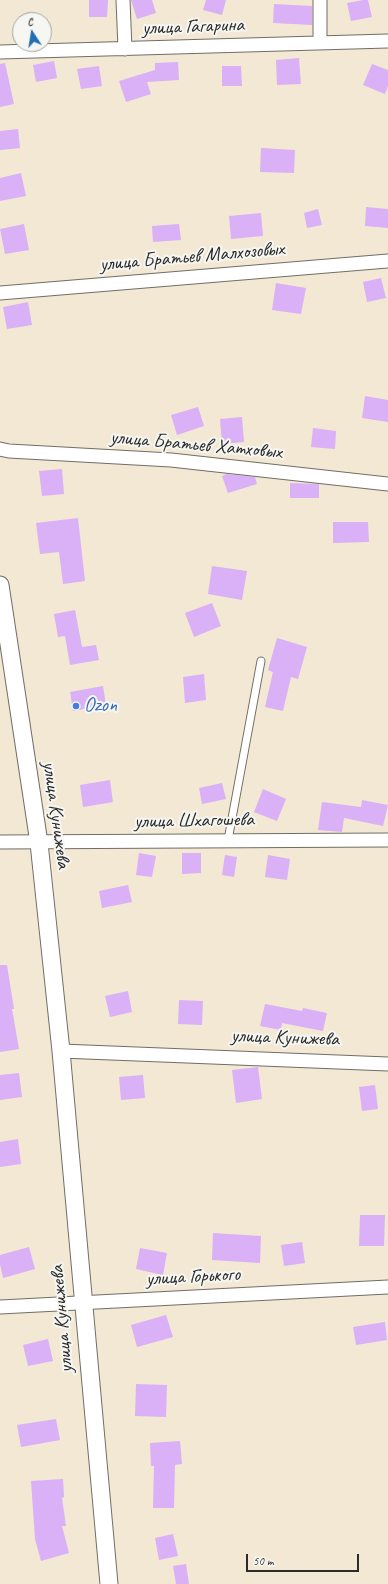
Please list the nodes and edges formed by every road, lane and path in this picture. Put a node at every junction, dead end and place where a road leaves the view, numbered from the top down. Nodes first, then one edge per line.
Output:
1 (123, 0) edge
2 (320, 0) edge
3 (388, 41) edge
4 (320, 43) junction
5 (124, 49) junction
6 (0, 52) edge
7 (388, 261) edge
8 (0, 293) edge
9 (0, 449) edge
10 (388, 484) edge
11 (0, 585) edge
12 (261, 661) dead end
13 (228, 840) junction
14 (388, 840) edge
15 (0, 842) edge
16 (39, 843) junction
17 (60, 1051) junction
18 (388, 1064) edge
19 (388, 1287) edge
20 (83, 1303) junction
21 (0, 1307) edge
22 (109, 1584) edge

1 - 5 street
2 - 4 street
3 - 4 street, улица Гагарина
4 - 5 street, улица Гагарина
5 - 6 street, улица Гагарина
7 - 8 street, улица Братьев Малхозовых
9 - 10 street, улица Братьев Хатховых
11 - 16 street, улица Кунижева
12 - 13 lane
13 - 14 street, улица Шхагошева
13 - 16 street, улица Шхагошева
15 - 16 street, улица Шхагошева
16 - 17 street, улица Кунижева
17 - 18 street, улица Кунижева
17 - 20 street, улица Кунижева
19 - 20 street, улица Горького
20 - 21 street, улица Горького
20 - 22 street, улица Кунижева

